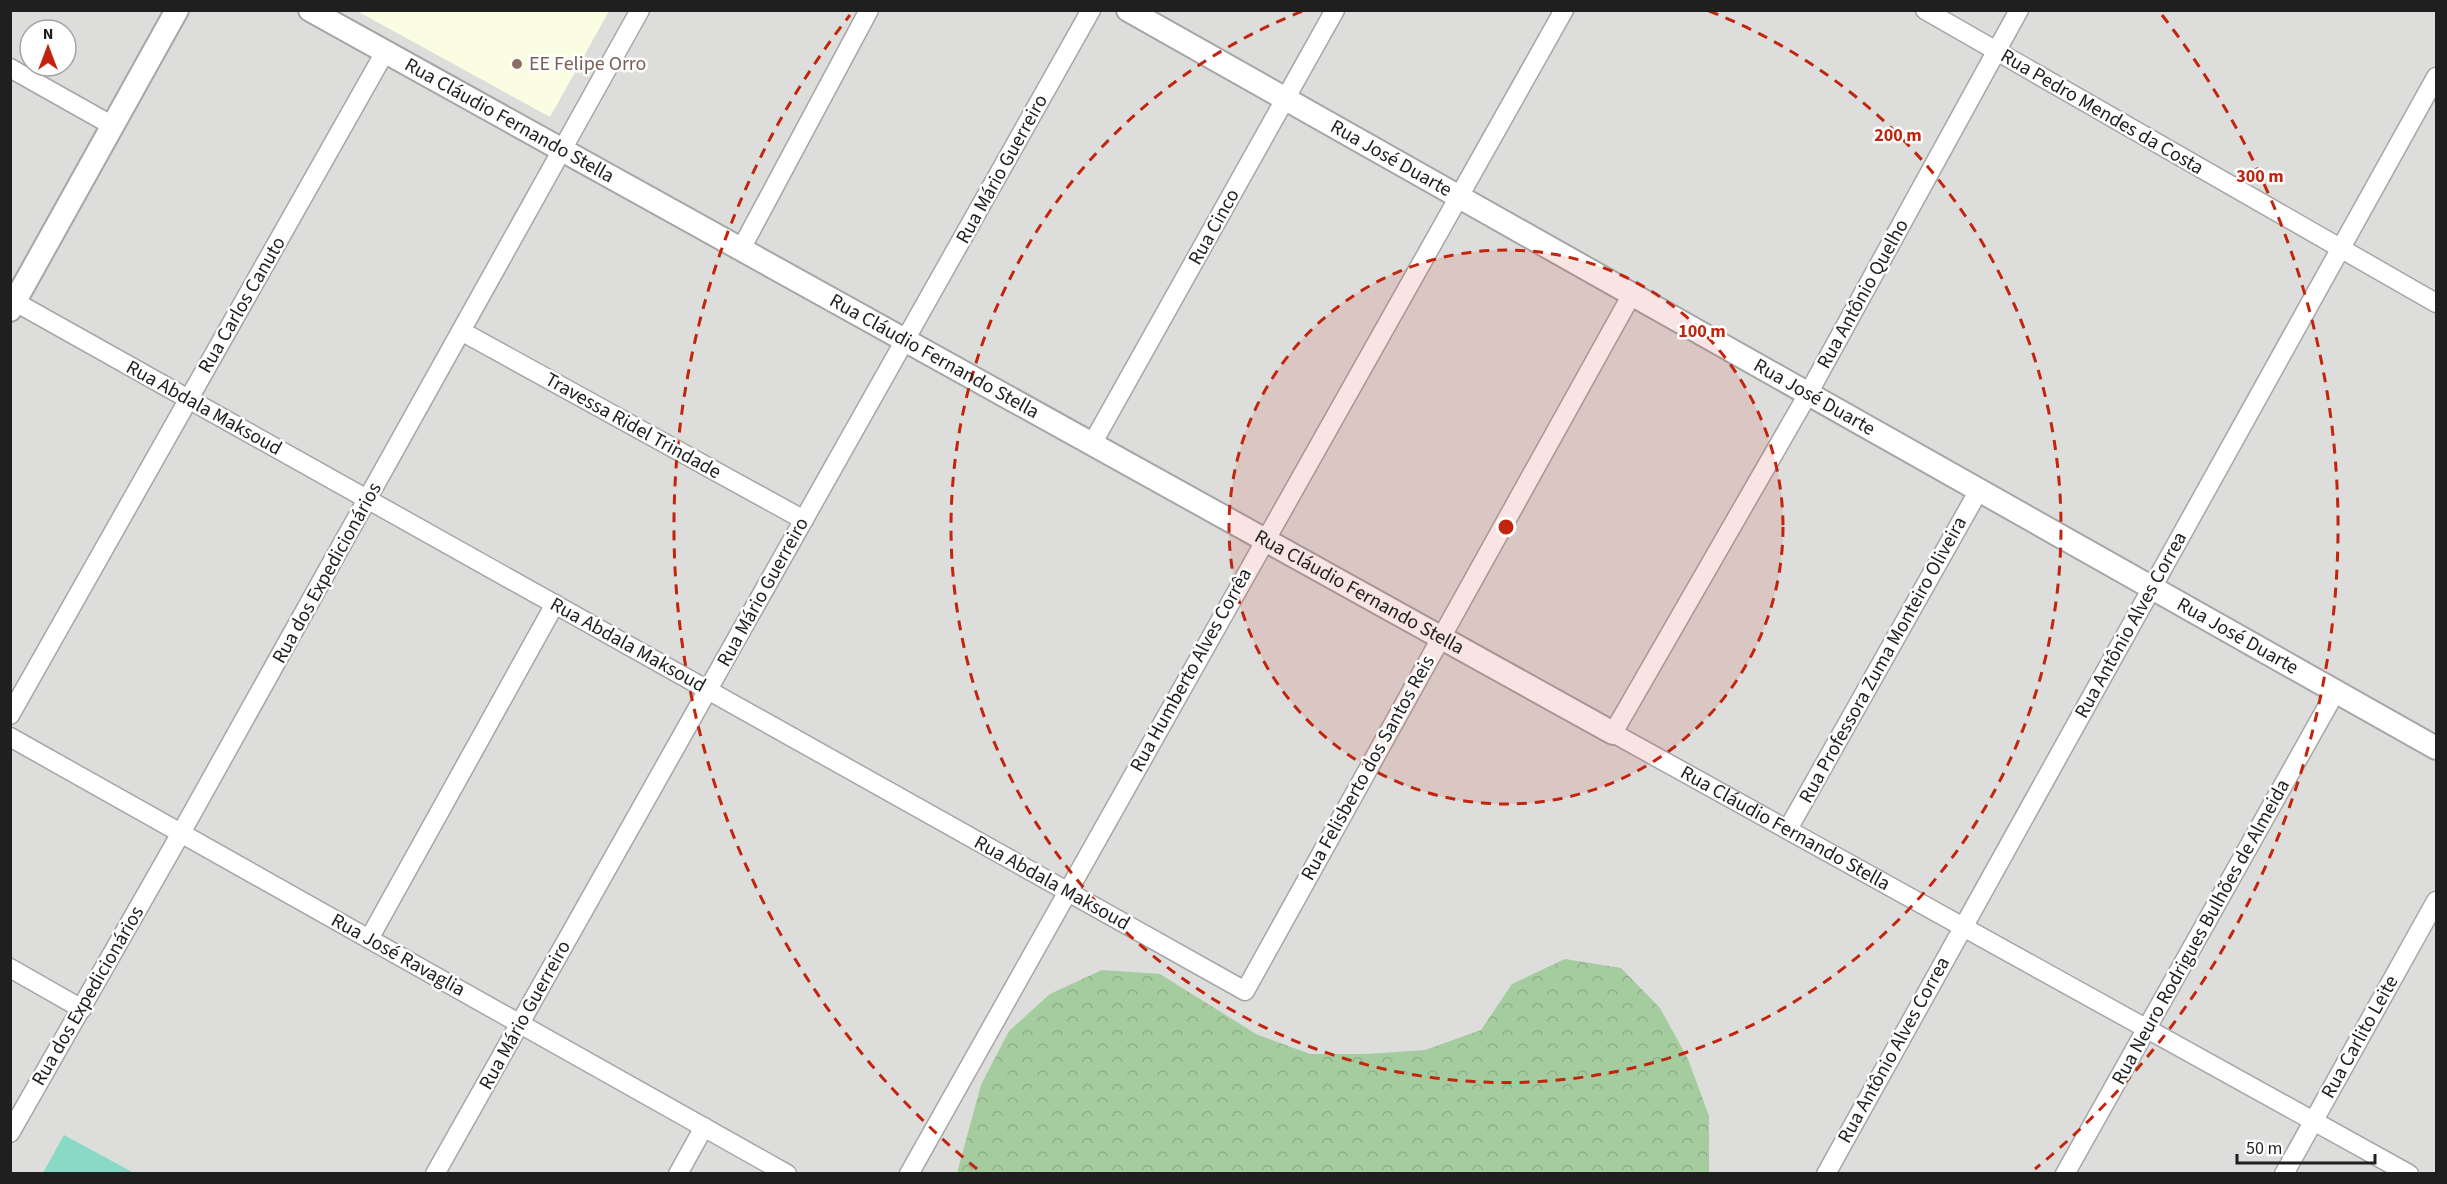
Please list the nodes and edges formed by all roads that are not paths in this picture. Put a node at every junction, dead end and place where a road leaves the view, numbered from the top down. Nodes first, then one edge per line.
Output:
1 (177, 10) edge
2 (310, 10) edge
3 (640, 10) edge
4 (869, 10) edge
5 (1091, 10) edge
6 (1128, 10) edge
7 (1335, 10) edge
8 (1564, 10) edge
9 (1925, 10) edge
10 (2019, 10) edge
11 (1996, 51) junction
12 (386, 52) junction
13 (10, 68) edge
14 (2436, 77) edge
15 (1286, 99) junction
16 (113, 126) junction
17 (562, 150) junction
18 (1459, 197) junction
19 (2341, 248) junction
20 (741, 249) junction
21 (1632, 294) junction
22 (2436, 303) edge
23 (12, 304) edge
24 (461, 331) junction
25 (906, 340) junction
26 (1808, 394) junction
27 (189, 399) junction
28 (1092, 444) junction
29 (1979, 490) junction
30 (368, 499) junction
31 (804, 520) junction
32 (1265, 539) junction
33 (2152, 588) junction
34 (555, 604) junction
35 (1440, 636) junction
36 (708, 690) junction
37 (2336, 692) junction
38 (10, 715) edge
39 (1613, 733) junction
40 (10, 737) edge
41 (2436, 748) edge
42 (1788, 829) junction
43 (181, 833) junction
44 (1066, 891) junction
45 (2436, 901) edge
46 (1963, 926) junction
47 (369, 939) junction
48 (10, 968) edge
49 (1245, 992) joint
50 (82, 1009) junction
51 (520, 1024) junction
52 (2147, 1028) junction
53 (2313, 1120) junction
54 (704, 1127) junction
55 (10, 1133) edge
56 (435, 1173) edge
57 (678, 1173) edge
58 (786, 1173) edge
59 (909, 1173) edge
60 (1826, 1173) edge
61 (2065, 1173) edge
62 (2284, 1173) edge
63 (2409, 1173) edge

1 - 16 street
2 - 12 street, Rua Cláudio Fernando Stella
3 - 17 street, Rua dos Expedicionários
4 - 20 street
5 - 25 street, Rua Mário Guerreiro
6 - 15 street, Rua José Duarte
7 - 15 street, Rua Cinco
8 - 18 street, Rua Humberto Alves Corrêa
9 - 11 street, Rua Pedro Mendes da Costa
10 - 11 street, Rua Antônio Quelho
11 - 19 street, Rua Pedro Mendes da Costa
11 - 26 street, Rua Antônio Quelho
12 - 17 street, Rua Cláudio Fernando Stella
12 - 27 street, Rua Carlos Canuto
13 - 16 street
14 - 19 street, Rua Antônio Alves Correa
15 - 18 street, Rua José Duarte
15 - 28 street, Rua Cinco
16 - 23 street
17 - 20 street, Rua Cláudio Fernando Stella
17 - 24 street, Rua dos Expedicionários
18 - 21 street, Rua José Duarte
18 - 32 street, Rua Humberto Alves Corrêa
19 - 22 street, Rua Pedro Mendes da Costa
19 - 33 street, Rua Antônio Alves Correa
20 - 25 street, Rua Cláudio Fernando Stella
21 - 26 street, Rua José Duarte
21 - 35 street, Rua Felisberto dos Santos Reis
23 - 27 street, Rua Abdala Maksoud
24 - 30 street, Rua dos Expedicionários
24 - 31 street, Travessa Ridel Trindade
25 - 28 street, Rua Cláudio Fernando Stella
25 - 31 street, Rua Mário Guerreiro
26 - 29 street, Rua José Duarte
26 - 39 street, Rua Antônio Quelho
27 - 30 street, Rua Abdala Maksoud
27 - 38 street, Rua Carlos Canuto
28 - 32 street, Rua Cláudio Fernando Stella
29 - 33 street, Rua José Duarte
29 - 42 street, Rua Professora Zuma Monteiro Oliveira
30 - 34 street, Rua Abdala Maksoud
30 - 43 street, Rua dos Expedicionários
31 - 36 street, Rua Mário Guerreiro
32 - 35 street, Rua Cláudio Fernando Stella
32 - 44 street, Rua Humberto Alves Corrêa
33 - 37 street, Rua José Duarte
33 - 46 street, Rua Antônio Alves Correa
34 - 36 street, Rua Abdala Maksoud
34 - 47 street
35 - 39 street, Rua Cláudio Fernando Stella
35 - 49 street, Rua Felisberto dos Santos Reis
36 - 44 street, Rua Abdala Maksoud
36 - 51 street, Rua Mário Guerreiro
37 - 41 street, Rua José Duarte
37 - 52 street, Rua Neuro Rodrigues Bulhões de Almeida
39 - 42 street, Rua Cláudio Fernando Stella
40 - 43 street, Rua José Ravaglia
42 - 46 street, Rua Cláudio Fernando Stella
43 - 47 street, Rua José Ravaglia
43 - 50 street, Rua dos Expedicionários
44 - 49 street, Rua Abdala Maksoud
44 - 59 street, Rua Humberto Alves Corrêa
45 - 53 street, Rua Carlito Leite
46 - 52 street, Rua Cláudio Fernando Stella
46 - 60 street, Rua Antônio Alves Correa
47 - 51 street, Rua José Ravaglia
48 - 50 street
50 - 55 street, Rua dos Expedicionários
51 - 54 street, Rua José Ravaglia
51 - 56 street, Rua Mário Guerreiro
52 - 53 street, Rua Cláudio Fernando Stella
52 - 61 street, Rua Neuro Rodrigues Bulhões de Almeida
53 - 62 street, Rua Carlito Leite
53 - 63 street, Rua Cláudio Fernando Stella
54 - 57 street
54 - 58 street, Rua José Ravaglia

